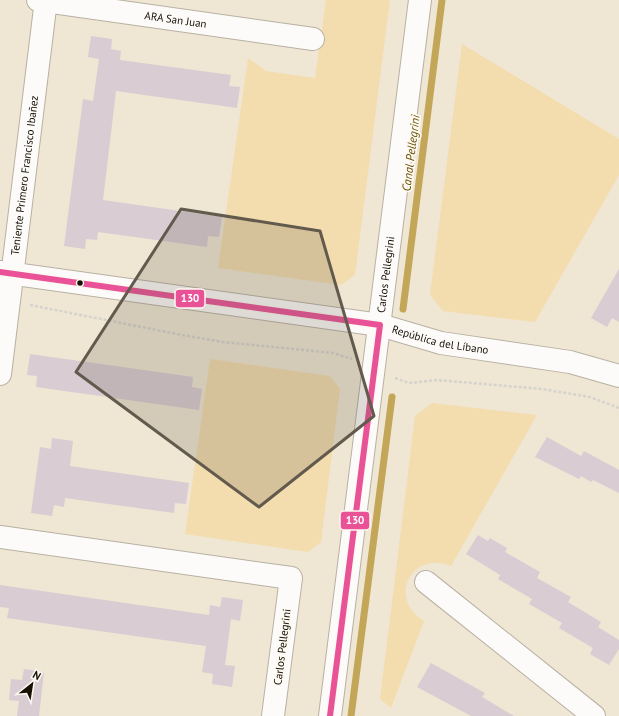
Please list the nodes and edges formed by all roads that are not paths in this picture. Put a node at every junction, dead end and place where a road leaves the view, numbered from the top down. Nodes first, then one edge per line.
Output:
1 (44, 0) edge
2 (420, 0) edge
3 (313, 38) dead end
4 (6, 273) edge
5 (380, 325) junction
6 (0, 374) edge
7 (619, 376) edge
8 (0, 537) edge
9 (426, 582) dead end
10 (273, 716) edge
11 (330, 716) edge
12 (594, 716) edge

1 - 3 street, ARA San Juan
1 - 4 street, Teniente Primero Francisco Ibañez
2 - 5 street, Carlos Pellegrini
4 - 5 street, República del Líbano
4 - 6 street, Teniente Primero Francisco Ibañez
5 - 7 street, República del Líbano
5 - 11 street, Carlos Pellegrini
8 - 10 street, Carlos Pellegrini
9 - 12 street

